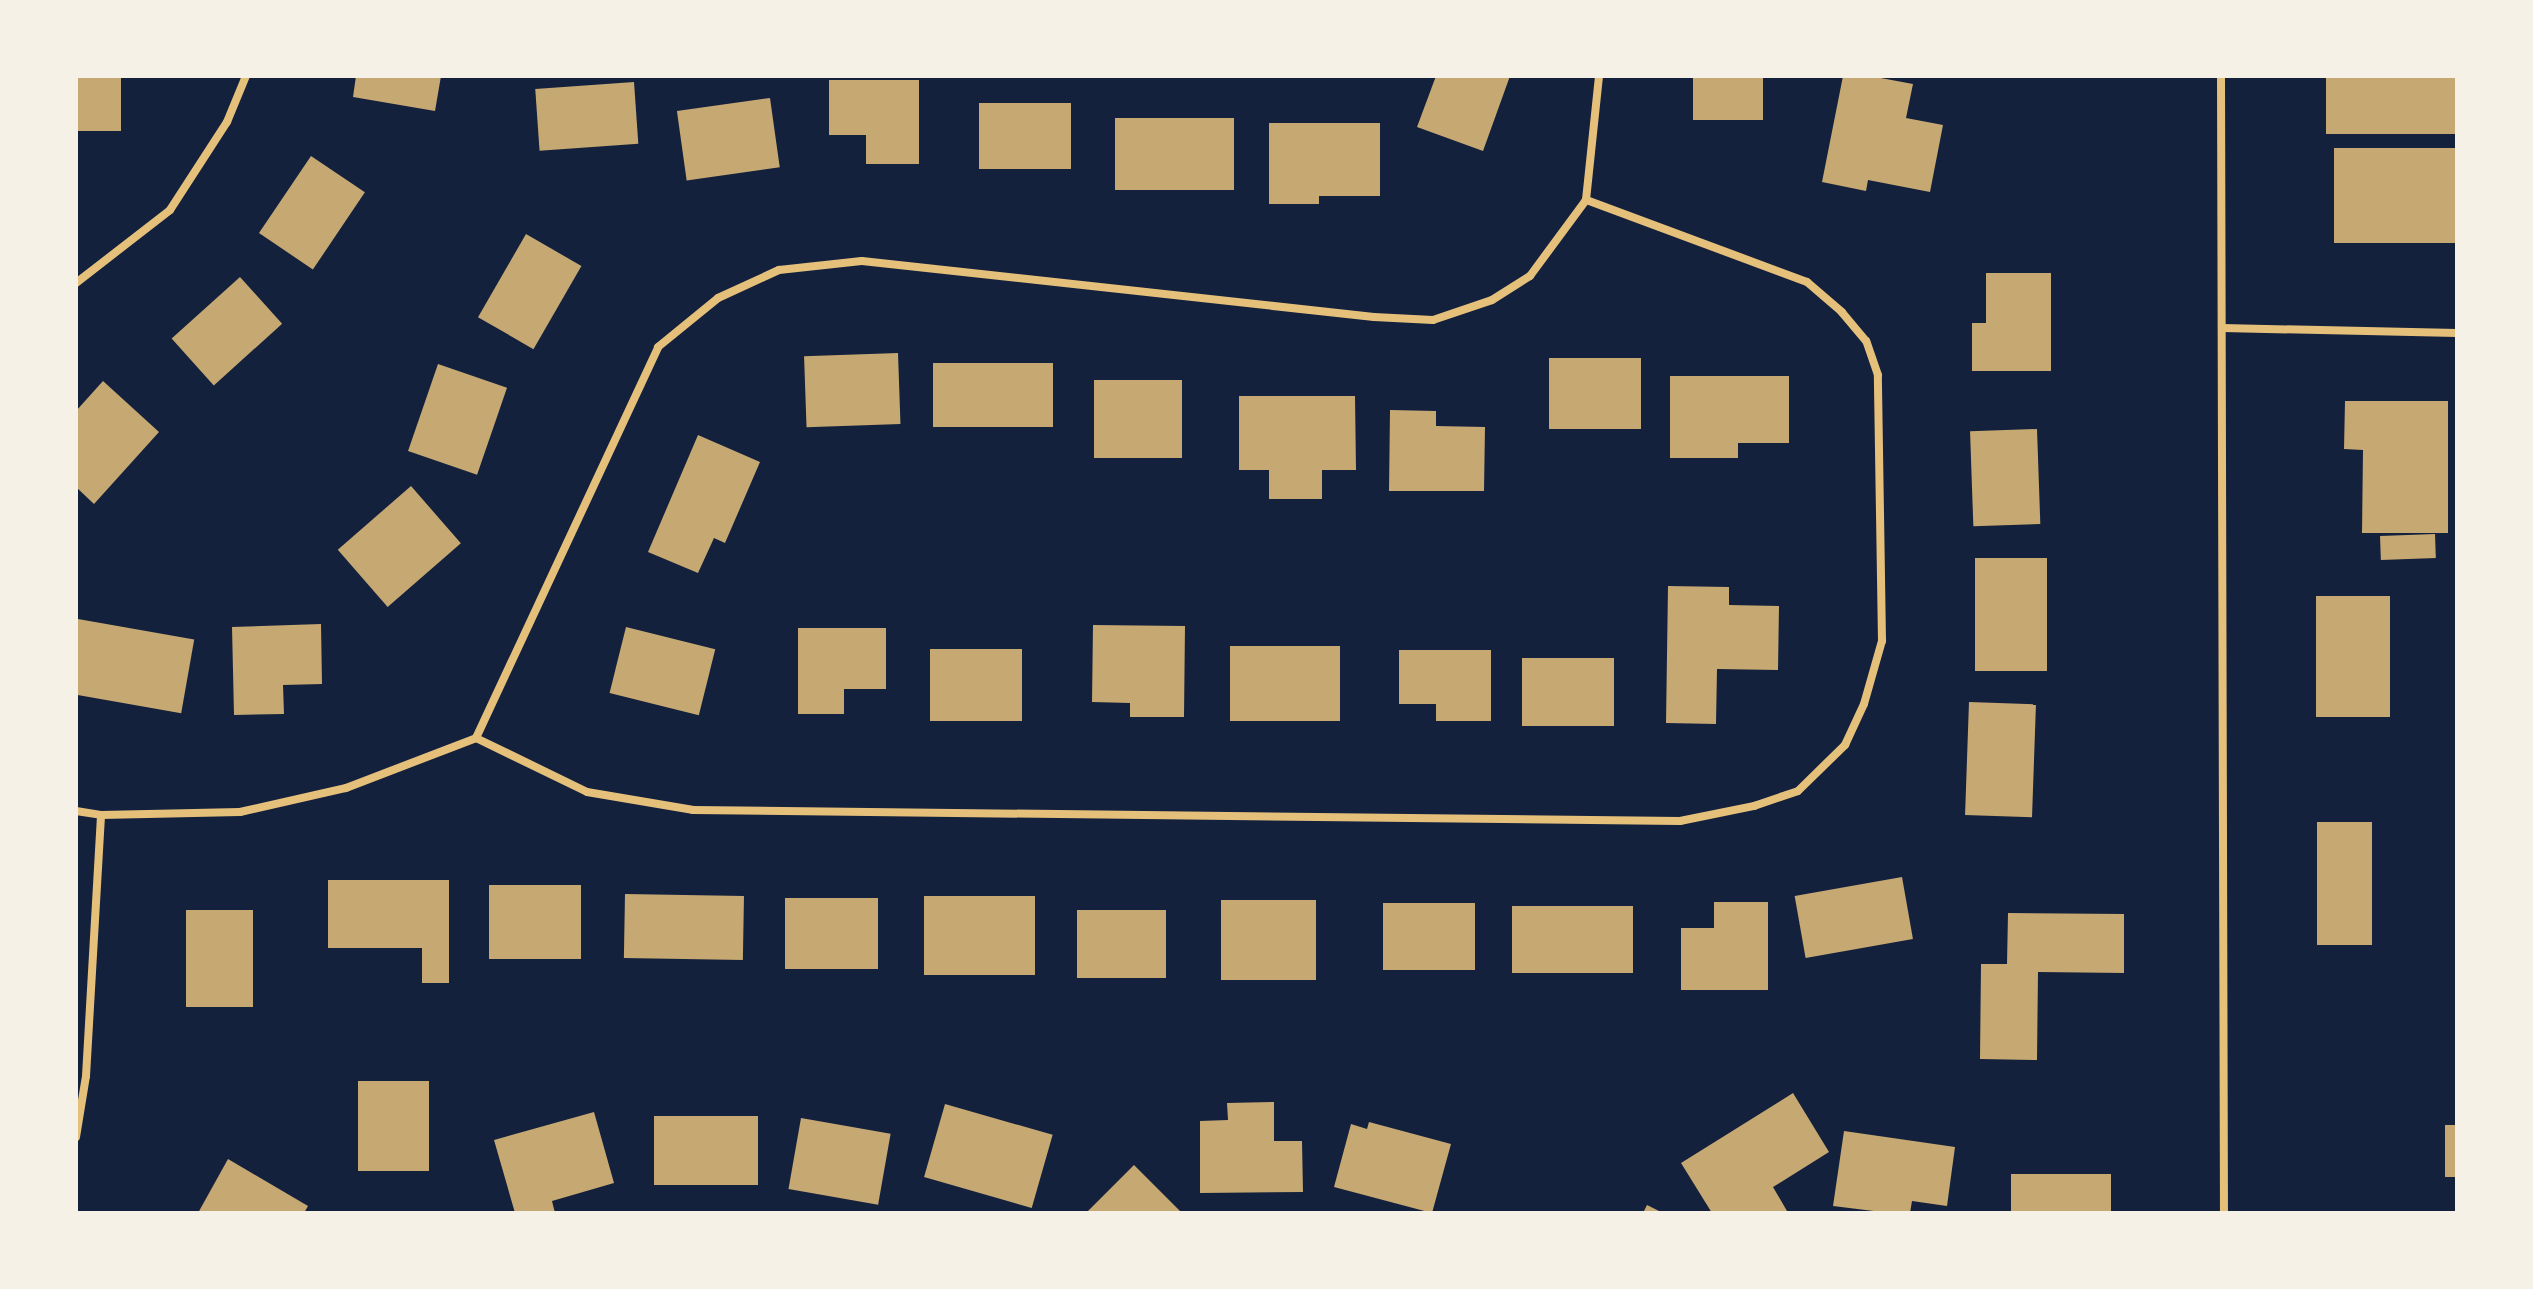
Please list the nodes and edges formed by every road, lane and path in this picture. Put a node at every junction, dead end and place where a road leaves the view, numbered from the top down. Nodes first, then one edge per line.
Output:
1 (246, 76) edge
2 (1599, 76) edge
3 (2221, 76) edge
4 (1586, 200) junction
5 (76, 283) edge
6 (2222, 328) junction
7 (2457, 333) edge
8 (476, 738) junction
9 (76, 811) edge
10 (101, 815) junction
11 (76, 1137) edge
12 (2224, 1213) edge

1 - 5 street
2 - 4 street
3 - 6 street
4 - 8 street
4 - 8 street
6 - 7 street
6 - 12 street
8 - 10 street
9 - 10 street
10 - 11 street

